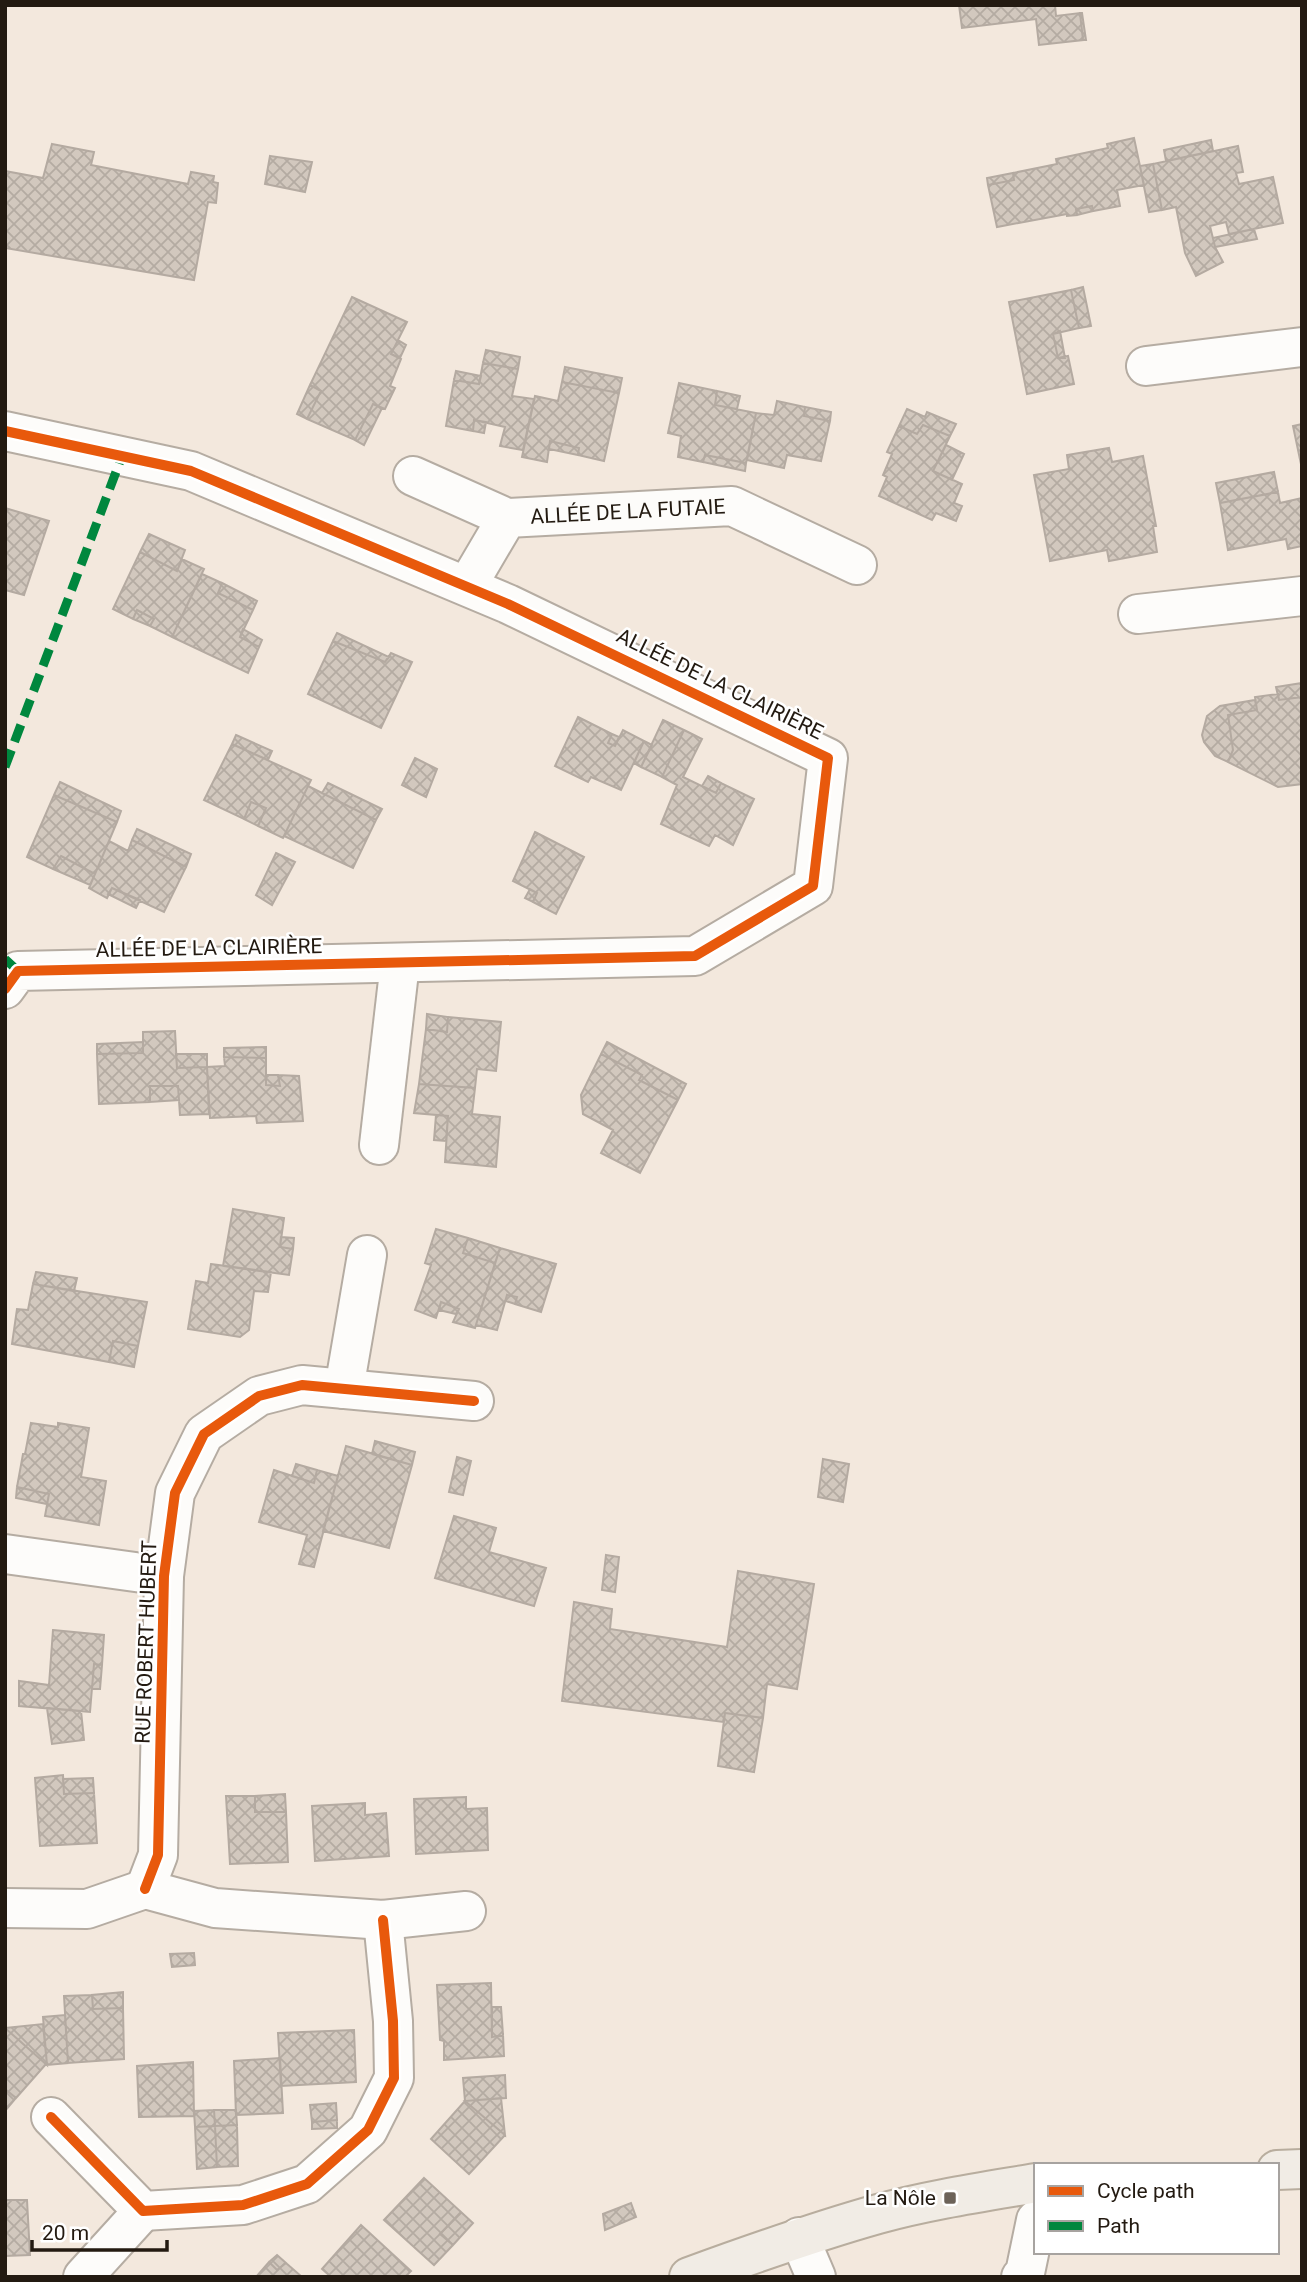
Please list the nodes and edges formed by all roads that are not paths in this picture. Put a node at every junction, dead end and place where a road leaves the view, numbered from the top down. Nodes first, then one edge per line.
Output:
1 (1302, 347) edge
2 (1146, 366) dead end
3 (5, 431) edge
4 (413, 476) dead end
5 (507, 518) junction
6 (857, 565) dead end
7 (467, 586) junction
8 (1302, 596) edge
9 (1138, 614) dead end
10 (400, 963) junction
11 (5, 989) edge
12 (379, 1145) dead end
13 (367, 1255) dead end
14 (344, 1389) junction
15 (474, 1401) dead end
16 (5, 1554) edge
17 (164, 1576) junction
18 (145, 1889) junction
19 (5, 1908) edge
20 (466, 1911) dead end
21 (383, 1920) junction
22 (51, 2117) dead end
23 (1302, 2169) edge
24 (1279, 2170) edge
25 (1034, 2183) edge
26 (143, 2211) junction
27 (1034, 2230) edge
28 (799, 2237) junction
29 (83, 2277) edge
30 (689, 2277) edge
31 (816, 2277) edge
32 (1021, 2277) edge

1 - 2 street
3 - 7 street, ALLÉE DE LA CLAIRIÈRE
4 - 5 street
5 - 6 street, ALLÉE DE LA FUTAIE
5 - 7 street, ALLÉE DE LA FUTAIE
7 - 10 street, ALLÉE DE LA CLAIRIÈRE
8 - 9 street
10 - 11 street, ALLÉE DE LA CLAIRIÈRE
10 - 12 street
13 - 14 street
14 - 15 street, RUE ROBERT HUBERT
14 - 17 street, RUE ROBERT HUBERT
16 - 17 street
17 - 18 street, RUE ROBERT HUBERT
18 - 19 street
18 - 21 street
20 - 21 street
21 - 26 street
22 - 26 street
23 - 24 main road
25 - 28 main road
26 - 29 street
27 - 32 street
28 - 30 main road
28 - 31 street

